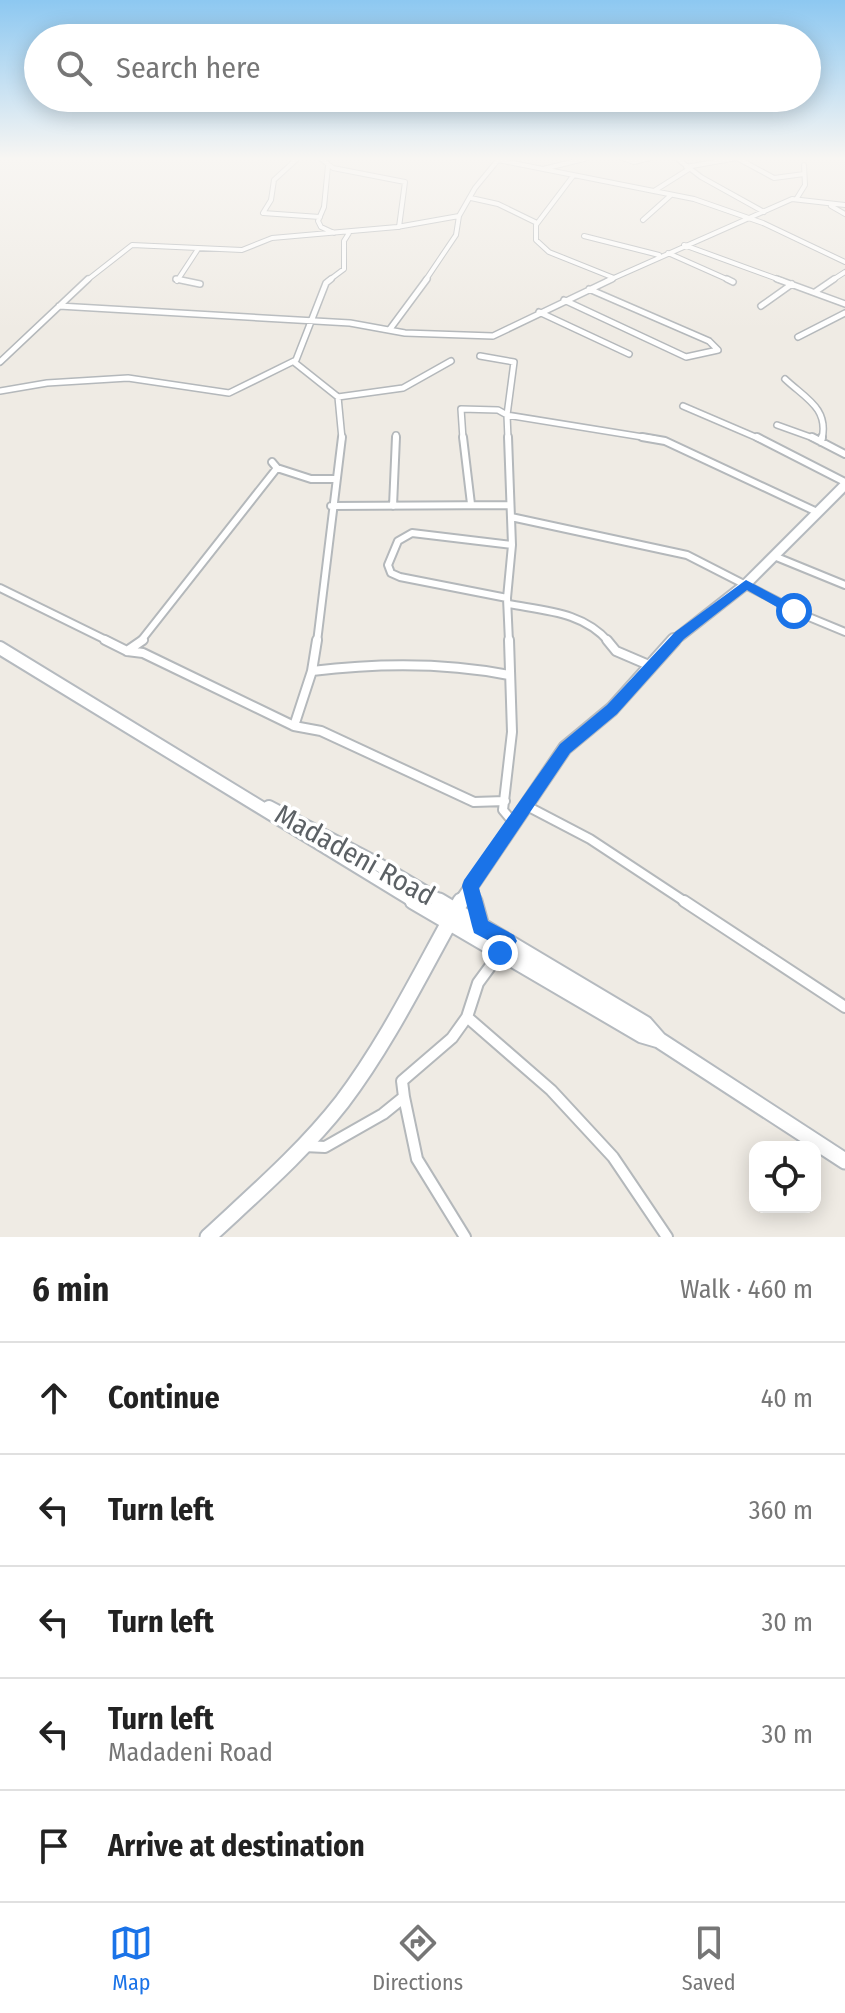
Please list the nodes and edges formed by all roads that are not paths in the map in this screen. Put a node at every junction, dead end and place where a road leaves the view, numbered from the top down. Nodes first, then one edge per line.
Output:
1 (288, 215) edge
2 (400, 215) edge
3 (520, 215) edge
4 (543, 215) edge
5 (649, 215) edge
6 (739, 215) edge
7 (755, 215) edge
8 (459, 216) joint
9 (320, 217) joint
10 (747, 217) junction
11 (643, 220) dead end
12 (537, 223) junction
13 (399, 227) junction
14 (349, 233) junction
15 (338, 234) junction
16 (329, 235) junction
17 (584, 236) dead end
18 (344, 241) junction
19 (684, 245) junction
20 (198, 249) junction
21 (668, 253) junction
22 (660, 256) junction
23 (845, 262) edge
24 (845, 272) edge
25 (614, 278) junction
26 (733, 282) dead end
27 (200, 284) dead end
28 (792, 284) junction
29 (589, 289) junction
30 (815, 292) junction
31 (564, 300) junction
32 (845, 304) edge
33 (59, 306) junction
34 (761, 306) dead end
35 (539, 312) junction
36 (845, 313) edge
37 (312, 322) junction
38 (390, 329) junction
39 (798, 337) dead end
40 (629, 354) dead end
41 (480, 356) dead end
42 (451, 361) dead end
43 (0, 362) edge
44 (294, 362) junction
45 (785, 379) dead end
46 (0, 391) edge
47 (338, 397) junction
48 (683, 406) dead end
49 (507, 415) junction
50 (777, 425) dead end
51 (396, 435) dead end
52 (821, 442) junction
53 (845, 454) edge
54 (335, 479) junction
55 (845, 483) edge
56 (471, 504) junction
57 (509, 505) junction
58 (331, 506) junction
59 (393, 506) junction
60 (817, 512) junction
61 (511, 517) junction
62 (512, 545) junction
63 (774, 556) junction
64 (746, 584) junction
65 (845, 585) edge
66 (0, 588) edge
67 (507, 601) junction
68 (845, 632) edge
69 (143, 640) junction
70 (0, 648) edge
71 (127, 651) junction
72 (143, 653) junction
73 (654, 666) junction
74 (312, 671) junction
75 (509, 675) junction
76 (294, 726) junction
77 (505, 801) junction
78 (525, 805) junction
79 (513, 822) junction
80 (470, 886) junction
81 (451, 917) junction
82 (481, 926) junction
83 (504, 947) junction
84 (845, 1007) edge
85 (467, 1017) junction
86 (404, 1097) junction
87 (302, 1145) junction
88 (845, 1161) edge
89 (208, 1237) edge
90 (465, 1237) edge
91 (667, 1237) edge

1 - 9 street
2 - 13 street
3 - 12 street
4 - 12 street
5 - 11 street
6 - 10 street
7 - 10 street
8 - 13 street
8 - 38 street
9 - 15 street
10 - 19 street
10 - 23 street
12 - 25 street
13 - 14 street
14 - 15 street
14 - 18 street
15 - 16 street
16 - 18 street
16 - 20 street
17 - 22 street
18 - 37 street
19 - 21 street
19 - 28 street
20 - 27 street
20 - 33 street
21 - 22 street
21 - 26 street
22 - 25 street
24 - 30 street
25 - 29 street
28 - 30 street
28 - 34 street
29 - 31 street
29 - 31 street
30 - 32 street
31 - 35 street
33 - 37 street
33 - 43 street
35 - 38 street
35 - 40 street
36 - 39 street
37 - 38 street
37 - 44 street
41 - 49 street
42 - 47 street
44 - 46 street
44 - 47 street
45 - 52 street
47 - 54 street
48 - 55 street
49 - 56 street
49 - 57 street
49 - 60 street
50 - 52 street
51 - 59 street
52 - 53 street
54 - 58 street
54 - 69 street
55 - 60 street
56 - 57 street
56 - 59 street
57 - 61 street
58 - 59 street
58 - 74 street
60 - 63 street
61 - 62 street
61 - 64 street
62 - 67 street
62 - 67 street
63 - 64 street
63 - 65 street
64 - 68 street
64 - 73 street
66 - 71 street
67 - 73 street
67 - 75 street
69 - 71 street
69 - 72 street
70 - 81 street, Madadeni Road
71 - 72 street
72 - 76 street
73 - 78 street
74 - 75 street
74 - 76 street
75 - 77 street
76 - 77 street
77 - 79 street
78 - 79 street
78 - 84 street
79 - 80 street
80 - 81 street
80 - 82 street
81 - 82 street, Madadeni Road
81 - 83 street, Madadeni Road
81 - 87 street
82 - 83 street, Madadeni Road
83 - 85 street
83 - 88 street, Madadeni Road
85 - 86 street
85 - 91 street
86 - 87 street
86 - 90 street
87 - 89 street

